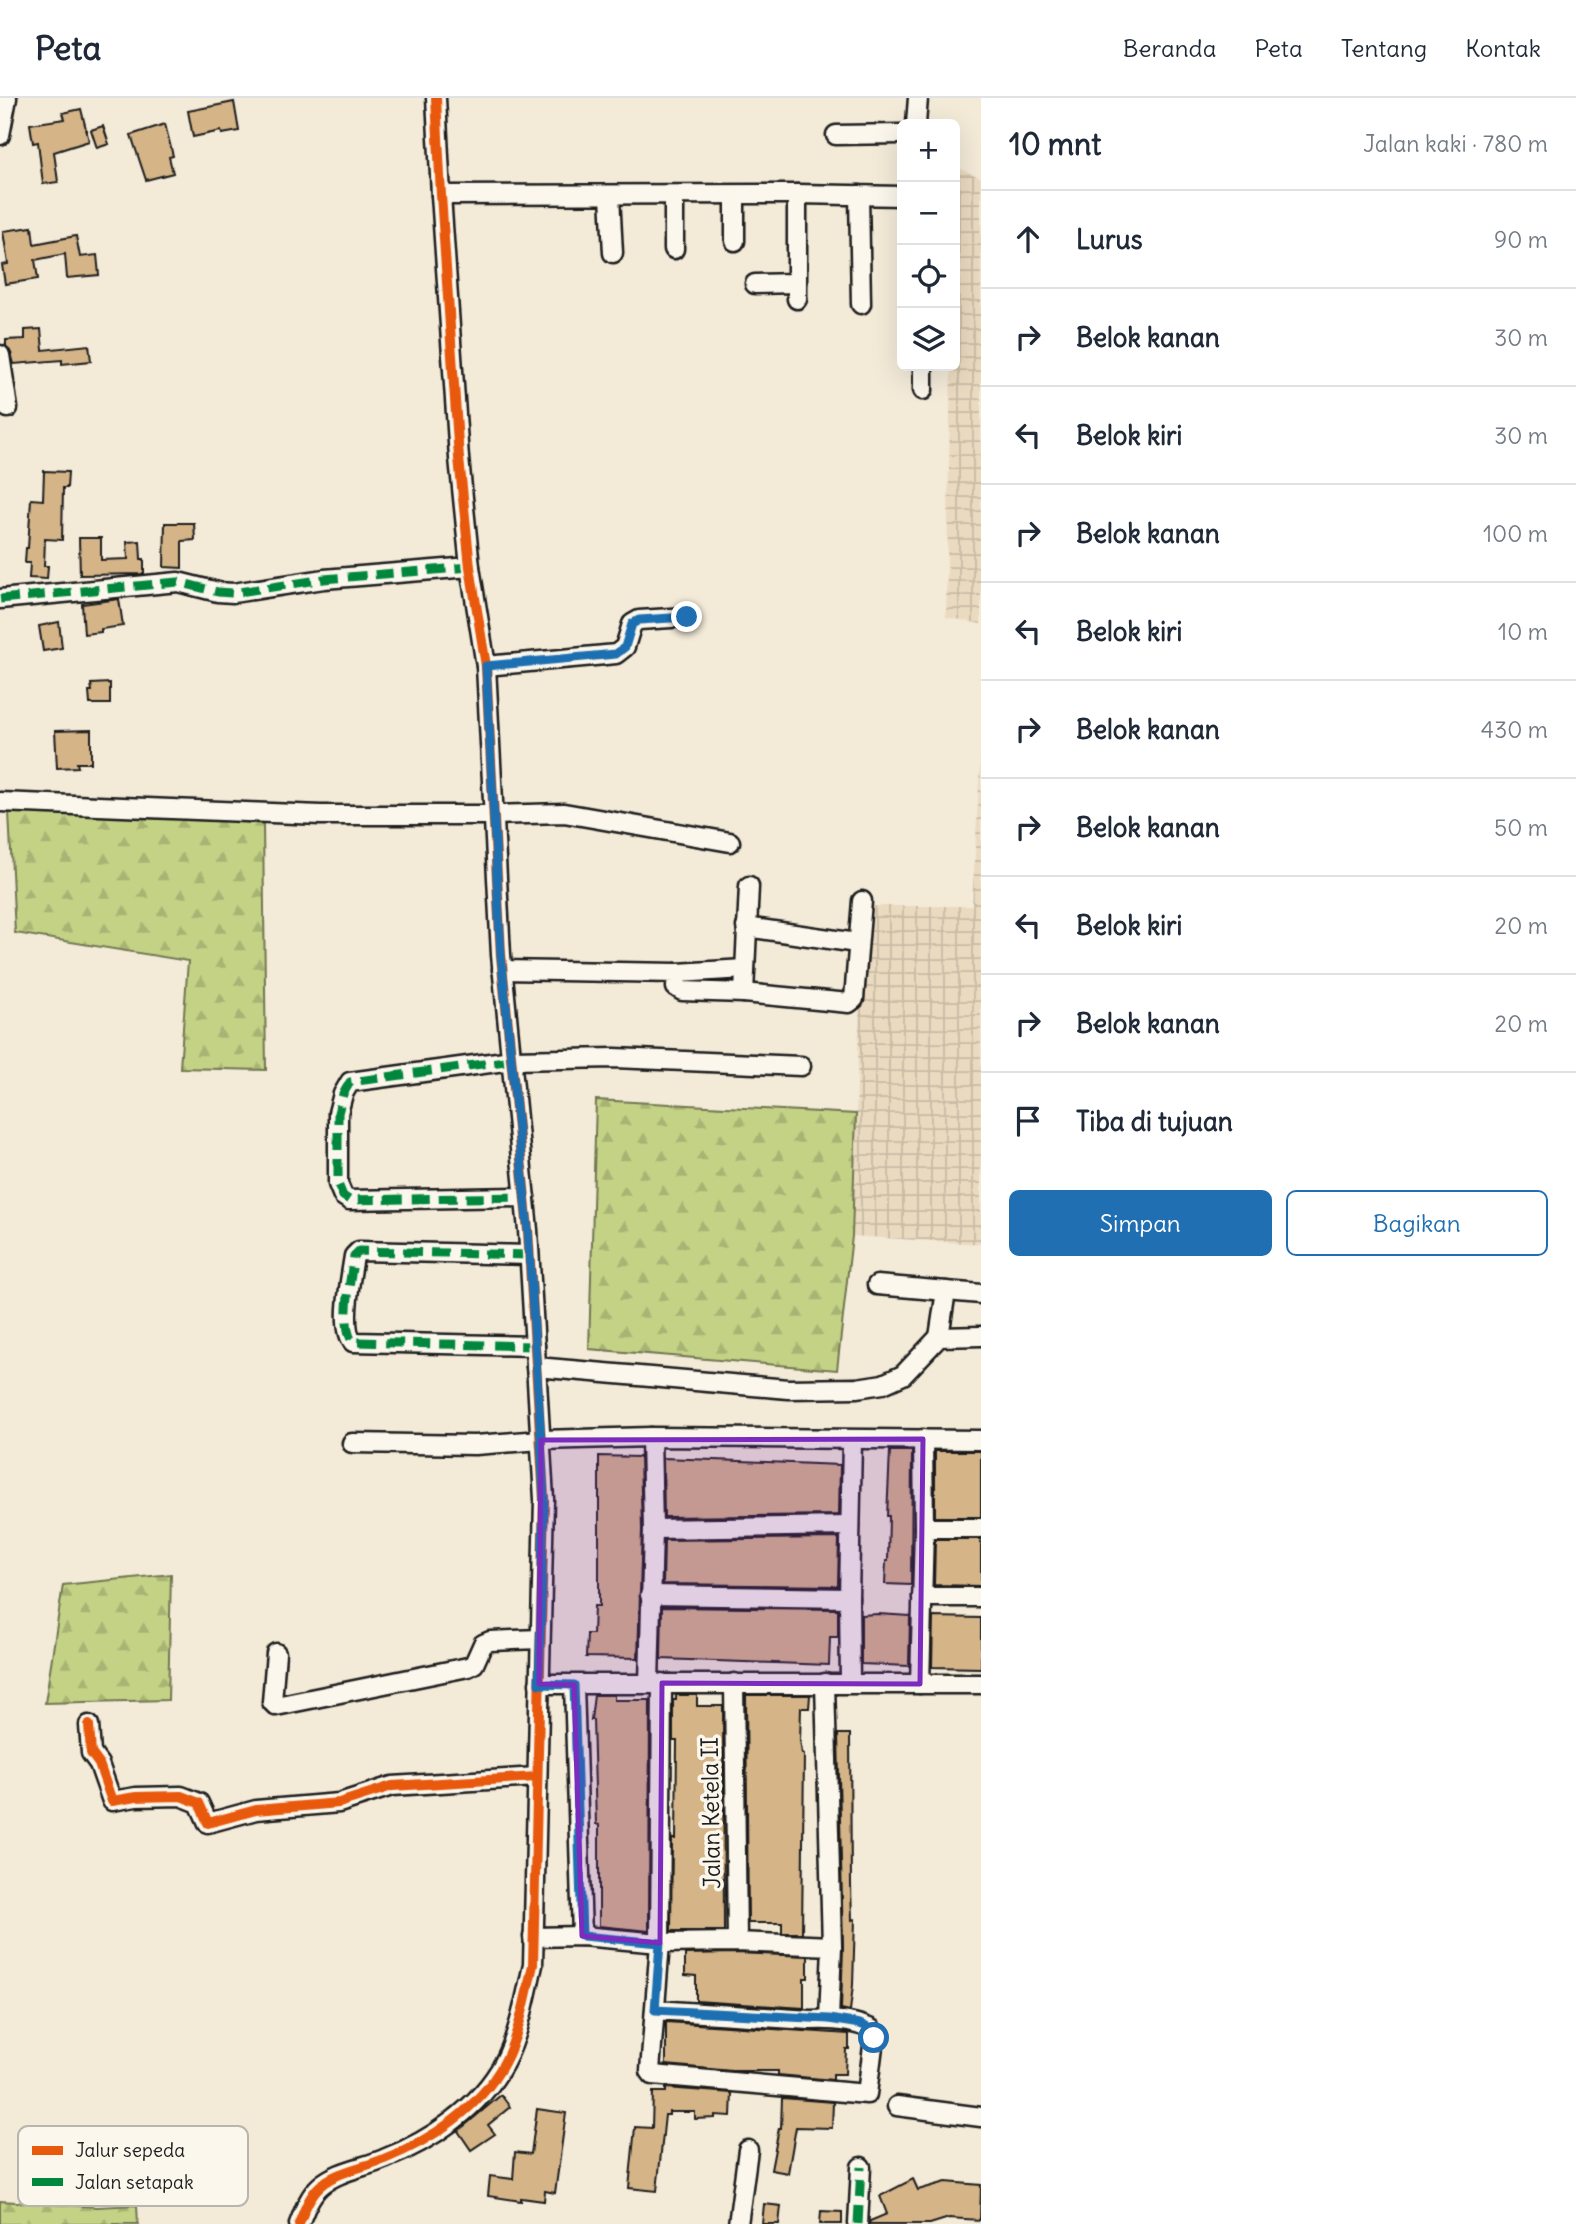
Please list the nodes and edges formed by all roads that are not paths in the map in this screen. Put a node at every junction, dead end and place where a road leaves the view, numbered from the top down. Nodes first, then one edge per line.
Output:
1 (7, 98) edge
2 (436, 98) edge
3 (918, 98) edge
4 (916, 119) edge
5 (897, 134) edge
6 (0, 135) edge
7 (836, 135) dead end
8 (797, 194) junction
9 (441, 195) junction
10 (734, 195) junction
11 (859, 195) junction
12 (610, 196) junction
13 (674, 196) junction
14 (897, 196) edge
15 (735, 241) dead end
16 (674, 249) dead end
17 (612, 253) dead end
18 (755, 284) dead end
19 (861, 304) dead end
20 (0, 355) edge
21 (923, 371) edge
22 (923, 390) dead end
23 (8, 408) dead end
24 (470, 567) junction
25 (0, 598) edge
26 (687, 617) dead end
27 (486, 666) junction
28 (0, 802) edge
29 (495, 816) junction
30 (730, 842) dead end
31 (749, 886) dead end
32 (862, 901) dead end
33 (746, 927) junction
34 (857, 943) junction
35 (745, 969) junction
36 (502, 970) junction
37 (677, 973) junction
38 (744, 993) junction
39 (512, 1060) junction
40 (801, 1066) dead end
41 (525, 1197) junction
42 (529, 1255) junction
43 (877, 1286) dead end
44 (946, 1291) junction
45 (981, 1294) edge
46 (981, 1336) edge
47 (939, 1337) junction
48 (535, 1346) junction
49 (536, 1367) junction
50 (651, 1437) junction
51 (923, 1439) junction
52 (541, 1440) junction
53 (852, 1440) junction
54 (981, 1440) edge
55 (352, 1443) dead end
56 (850, 1526) junction
57 (924, 1528) junction
58 (981, 1528) edge
59 (653, 1529) junction
60 (650, 1595) junction
61 (922, 1597) junction
62 (981, 1597) edge
63 (849, 1598) junction
64 (540, 1639) junction
65 (276, 1653) dead end
66 (850, 1682) junction
67 (655, 1683) junction
68 (734, 1683) junction
69 (825, 1683) junction
70 (539, 1684) junction
71 (920, 1684) junction
72 (981, 1684) edge
73 (574, 1685) junction
74 (89, 1725) dead end
75 (537, 1777) junction
76 (582, 1936) junction
77 (533, 1937) junction
78 (737, 1942) junction
79 (660, 1943) junction
80 (832, 1945) junction
81 (655, 2010) junction
82 (829, 2019) junction
83 (897, 2106) dead end
84 (981, 2118) edge
85 (748, 2150) dead end
86 (861, 2167) dead end
87 (299, 2224) edge
88 (738, 2224) edge
89 (858, 2224) edge

1 - 6 street
2 - 9 street
3 - 4 street
5 - 7 street
8 - 10 street
8 - 11 street
8 - 18 street
9 - 12 street
9 - 24 street
10 - 13 street
10 - 15 street
11 - 14 street
11 - 19 street
12 - 13 street
12 - 17 street
13 - 16 street
20 - 23 street
21 - 22 street
24 - 25 street
24 - 27 street
26 - 27 street
27 - 29 street
28 - 29 street
29 - 30 street
29 - 36 street
31 - 33 street
32 - 34 street
33 - 34 street
33 - 35 street
34 - 38 street
35 - 37 street
35 - 38 street
36 - 37 street
36 - 39 street
37 - 38 street
39 - 40 street
39 - 41 street
39 - 41 street
41 - 42 street
42 - 48 street
42 - 48 street
43 - 44 street
44 - 45 street
44 - 47 street
46 - 47 street
47 - 49 street
48 - 49 street
49 - 52 street
50 - 52 street
50 - 53 street
50 - 59 street
51 - 53 street
51 - 54 street
51 - 57 street
52 - 55 street
52 - 64 street
53 - 56 street
56 - 59 street
56 - 63 street
57 - 58 street
57 - 61 street
59 - 60 street
60 - 63 street
60 - 67 street
61 - 62 street
61 - 71 street
63 - 66 street
64 - 65 street
64 - 70 street
66 - 69 street
66 - 71 street
67 - 68 street
67 - 73 street
67 - 79 street
68 - 69 street
68 - 78 street, Jalan Ketela II
69 - 80 street
70 - 73 street
70 - 75 street
71 - 72 street
73 - 76 street
74 - 75 street
75 - 77 street
76 - 77 street
76 - 79 street
77 - 87 street
78 - 79 street
78 - 80 street
79 - 81 street
80 - 82 street
81 - 82 street
81 - 82 street
83 - 84 street
85 - 88 street
86 - 89 street

